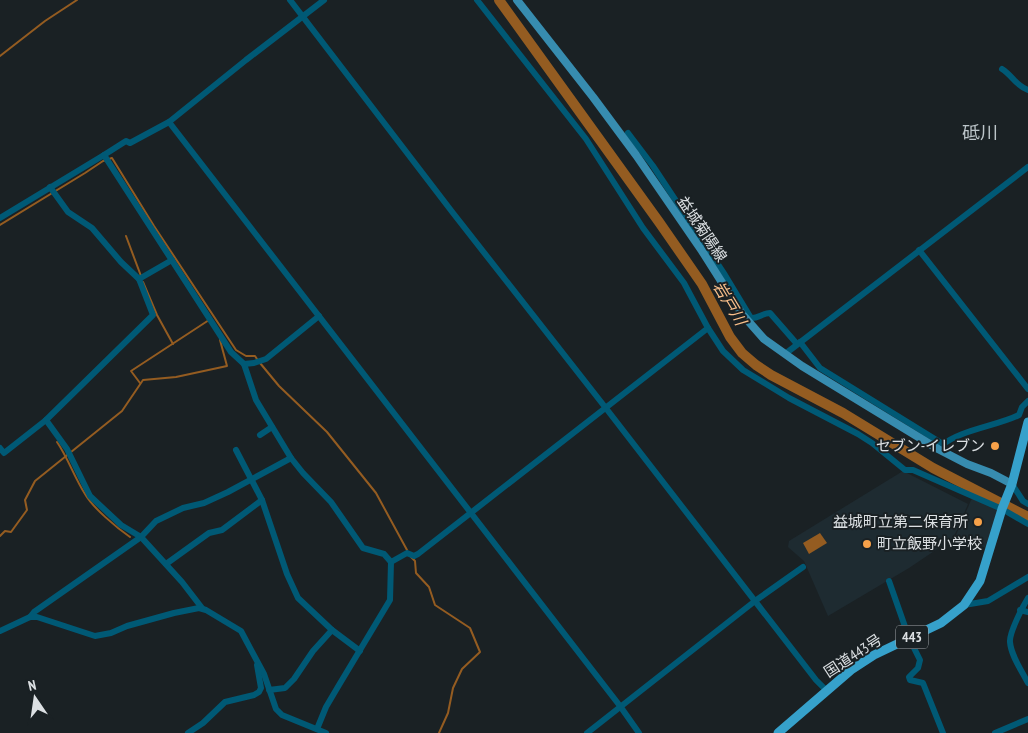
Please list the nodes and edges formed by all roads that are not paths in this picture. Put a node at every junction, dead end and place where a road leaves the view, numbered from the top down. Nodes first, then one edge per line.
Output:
1 (290, 0) edge
2 (324, 0) edge
3 (477, 0) edge
4 (517, 0) edge
5 (303, 17) junction
6 (1002, 69) dead end
7 (1028, 90) edge
8 (169, 122) junction
9 (628, 132) dead end
10 (104, 155) junction
11 (1028, 167) edge
12 (50, 187) junction
13 (0, 218) edge
14 (919, 250) junction
15 (172, 260) junction
16 (139, 279) junction
17 (319, 316) junction
18 (708, 328) junction
19 (799, 343) junction
20 (785, 354) junction
21 (244, 364) junction
22 (1028, 389) edge
23 (1028, 401) edge
24 (605, 407) junction
25 (46, 420) junction
26 (1028, 422) edge
27 (272, 426) junction
28 (260, 435) dead end
29 (941, 447) junction
30 (0, 448) edge
31 (236, 450) dead end
32 (291, 458) junction
33 (252, 479) junction
34 (1011, 487) junction
35 (262, 500) junction
36 (1028, 504) edge
37 (1002, 508) junction
38 (471, 513) junction
39 (1028, 524) edge
40 (142, 537) junction
41 (391, 562) junction
42 (166, 564) junction
43 (803, 567) dead end
44 (1028, 577) edge
45 (889, 581) dead end
46 (1028, 598) edge
47 (755, 601) junction
48 (964, 605) junction
49 (206, 610) junction
50 (1020, 610) junction
51 (1028, 612) edge
52 (30, 617) junction
53 (332, 630) junction
54 (0, 631) edge
55 (909, 638) junction
56 (360, 651) junction
57 (256, 657) junction
58 (1028, 683) edge
59 (269, 690) junction
60 (826, 690) junction
61 (620, 706) junction
62 (1028, 719) edge
63 (317, 729) junction
64 (188, 733) edge
65 (326, 733) edge
66 (586, 733) edge
67 (639, 733) edge
68 (778, 733) edge
69 (943, 733) edge
70 (995, 733) edge

1 - 5 street
2 - 5 street
3 - 18 street
4 - 20 main road, 益城菊陽線
5 - 8 street
5 - 24 street
6 - 7 street
8 - 10 street
8 - 17 street
9 - 19 street
10 - 12 street
10 - 15 street
11 - 14 street
12 - 13 street
12 - 16 street
14 - 19 street
14 - 22 street
15 - 16 street
15 - 21 street
16 - 25 street
17 - 21 street
17 - 38 street
18 - 24 street
18 - 37 street
19 - 20 street
19 - 29 street
20 - 29 main road, 益城菊陽線
21 - 27 street
23 - 29 street
24 - 38 street
24 - 47 street
25 - 30 street
25 - 40 street
26 - 34 highway, 国道443号 / 443
27 - 28 street
27 - 32 street
29 - 34 main road, 益城菊陽線
31 - 33 street
32 - 33 street
32 - 41 street
33 - 35 street
33 - 40 street
34 - 36 street
34 - 37 highway, 国道443号 / 443
35 - 42 street
35 - 53 street
37 - 39 street
37 - 48 highway, 国道443号 / 443
38 - 41 street
38 - 61 street
40 - 42 street
40 - 52 street
41 - 56 street
42 - 49 street
43 - 47 street
44 - 48 street
45 - 55 street
46 - 50 street
47 - 60 street
47 - 61 street
48 - 55 highway, 国道443号 / 443
49 - 52 street
49 - 57 street
50 - 51 street
50 - 58 street
52 - 54 street
53 - 56 street
53 - 59 street
55 - 60 highway, 国道443号 / 443
55 - 69 street
56 - 63 street
57 - 59 street
57 - 64 street
59 - 63 street
60 - 68 highway, 国道443号 / 443
61 - 66 street
61 - 67 street
62 - 70 street
63 - 65 street

